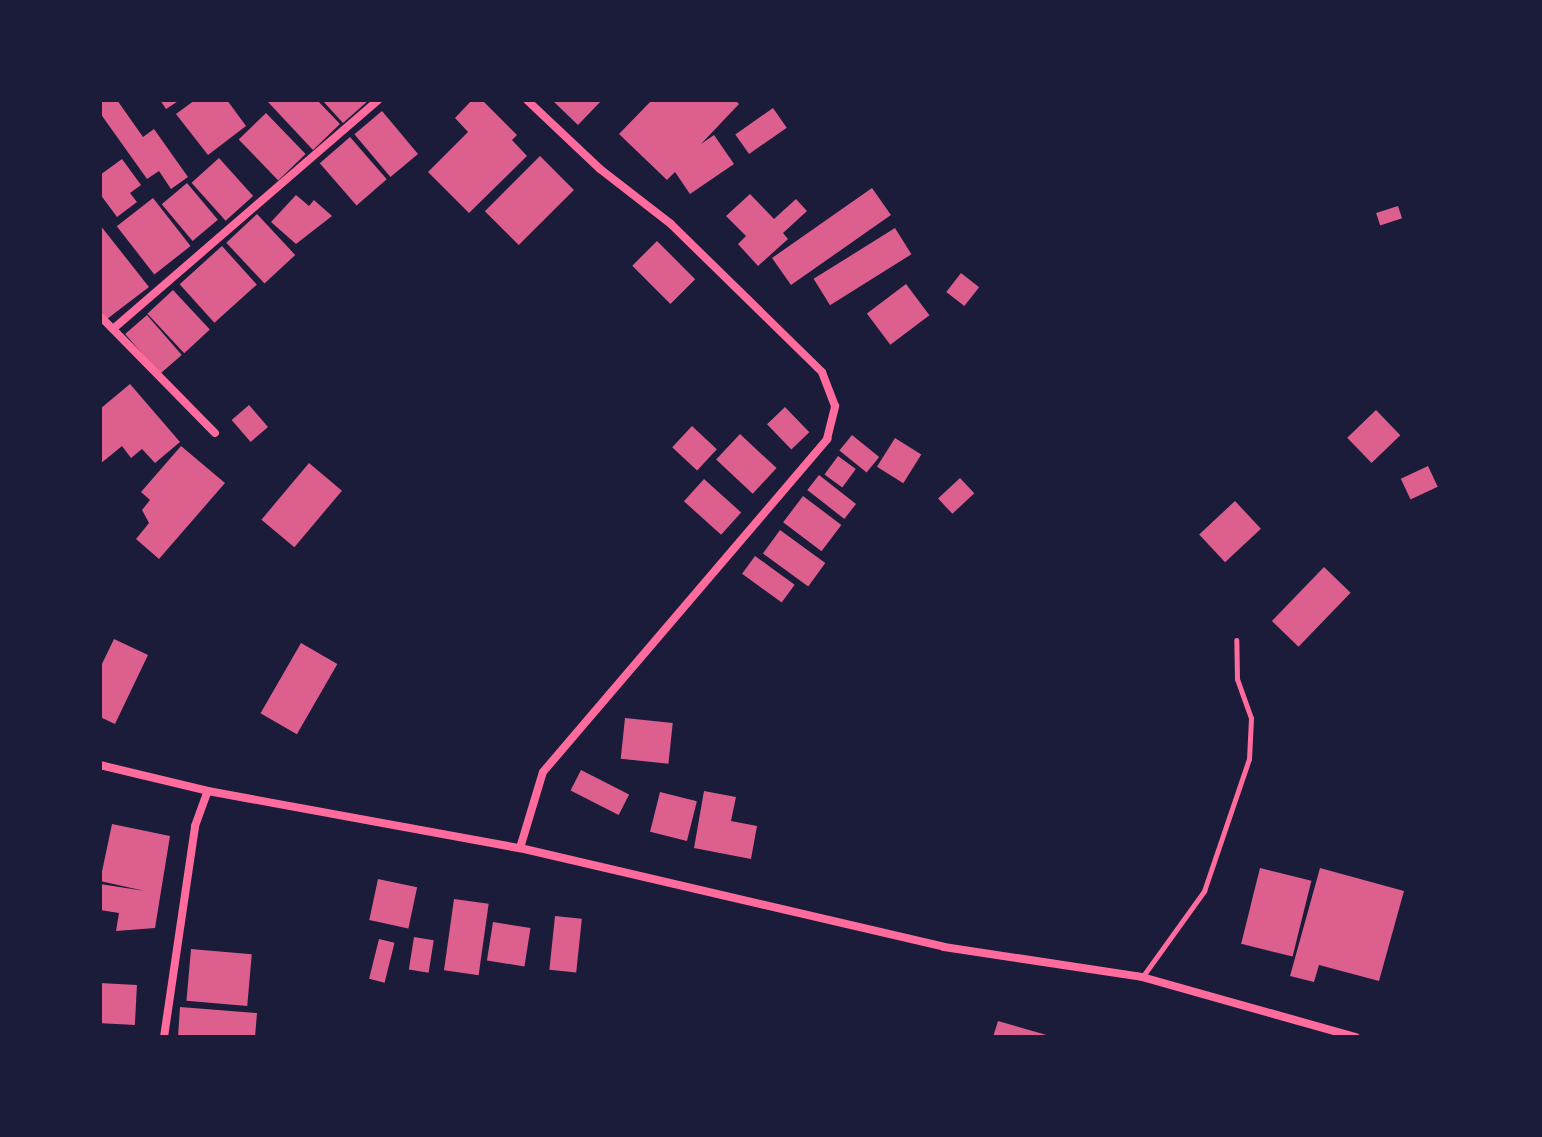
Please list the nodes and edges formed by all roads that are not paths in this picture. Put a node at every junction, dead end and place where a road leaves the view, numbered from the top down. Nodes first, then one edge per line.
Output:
1 (378, 100) edge
2 (527, 100) edge
3 (100, 316) edge
4 (113, 329) junction
5 (215, 433) dead end
6 (1236, 640) dead end
7 (100, 765) edge
8 (208, 791) junction
9 (520, 848) junction
10 (1142, 977) junction
11 (1320, 1027) junction
12 (164, 1037) edge
13 (1315, 1037) edge
14 (1356, 1037) edge

1 - 4 street
2 - 9 street
3 - 4 street
4 - 5 street
6 - 10 lane
7 - 8 street
8 - 9 street
8 - 12 street
9 - 10 street
10 - 11 street
11 - 13 street
11 - 14 street

